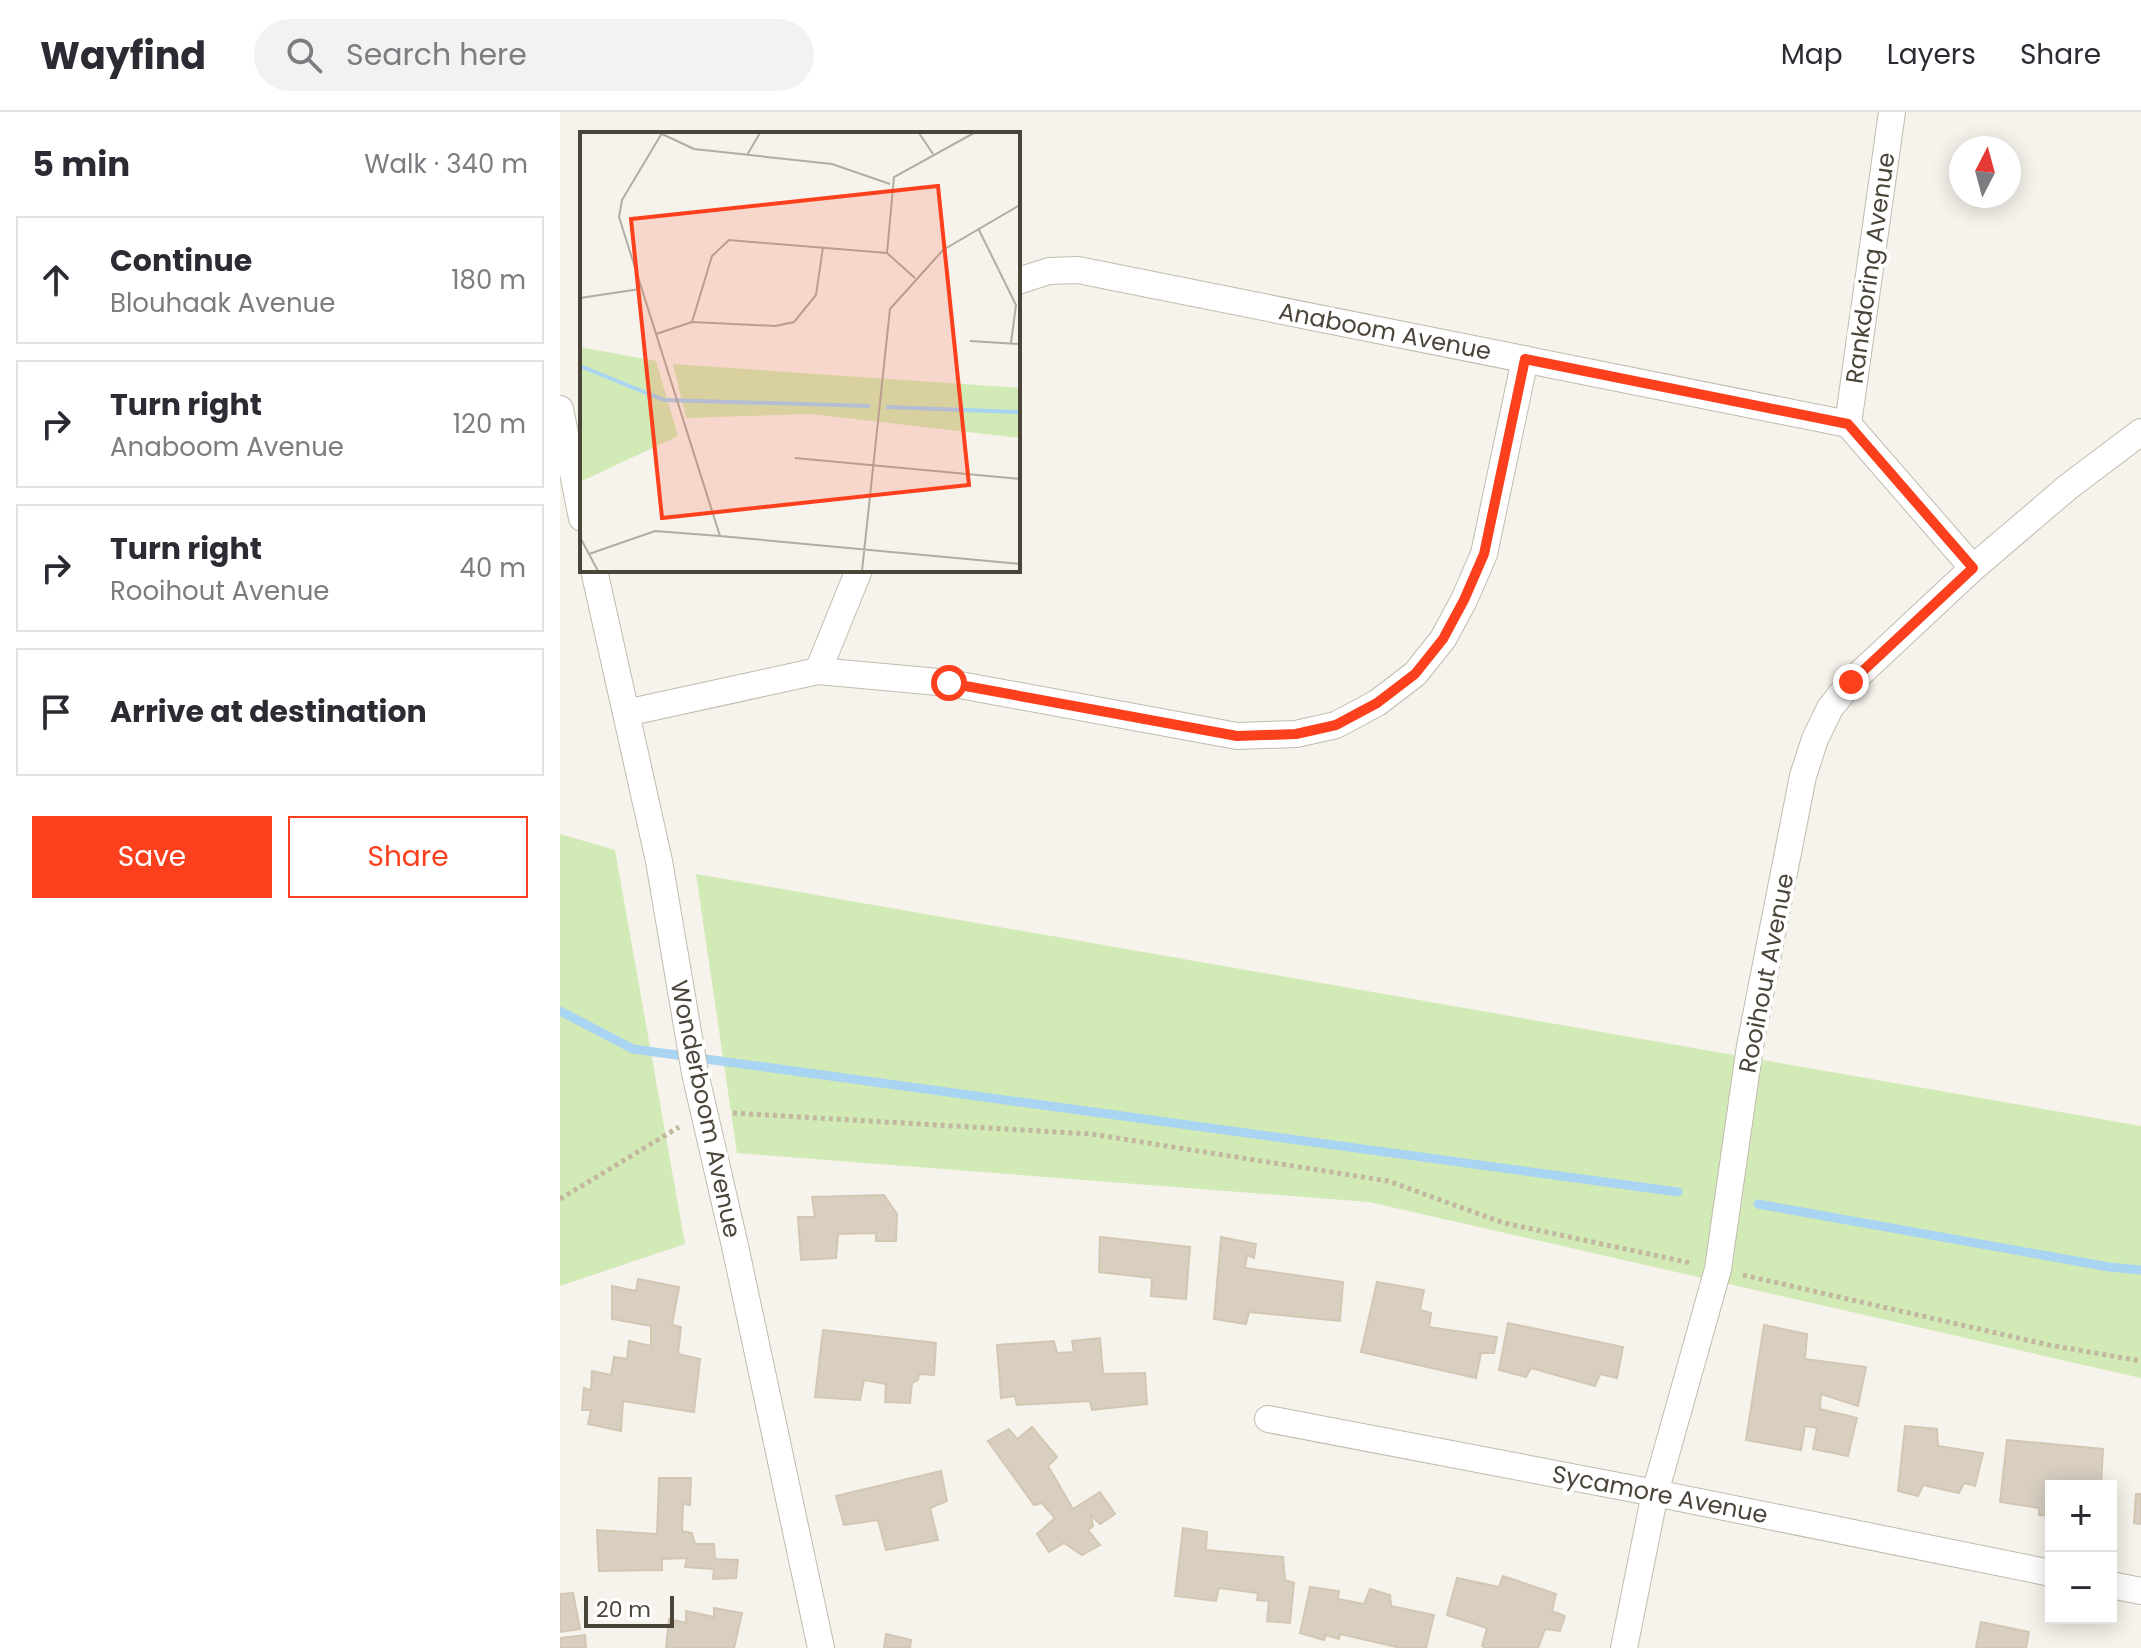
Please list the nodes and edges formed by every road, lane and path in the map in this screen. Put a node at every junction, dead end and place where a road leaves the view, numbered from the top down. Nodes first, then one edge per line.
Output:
1 (1892, 112) edge
2 (1020, 280) edge
3 (1525, 359) junction
4 (560, 409) edge
5 (1848, 424) junction
6 (2141, 432) edge
7 (566, 476) edge
8 (580, 513) edge
9 (1973, 568) junction
10 (594, 572) edge
11 (858, 572) edge
12 (818, 671) junction
13 (626, 713) junction
14 (704, 1112) junction
15 (560, 1199) edge
16 (1718, 1269) junction
17 (2141, 1361) edge
18 (1268, 1419) dead end
19 (1655, 1493) junction
20 (2045, 1572) edge
21 (2117, 1586) edge
22 (2141, 1591) edge
23 (821, 1648) edge
24 (1624, 1648) edge

1 - 5 street, Rankdoring Avenue
2 - 3 street, Anaboom Avenue
3 - 5 street, Anaboom Avenue
3 - 12 street
4 - 7 street
5 - 9 street
6 - 9 street, Rooihout Avenue
7 - 8 street
9 - 16 street, Rooihout Avenue
10 - 13 street, Wonderboom Avenue
11 - 12 street
12 - 13 street
13 - 14 street, Wonderboom Avenue
14 - 15 path
14 - 16 path
14 - 23 street, Wonderboom Avenue
16 - 17 path
16 - 19 street, Rooihout Avenue
18 - 19 street, Sycamore Avenue
19 - 20 street, Sycamore Avenue
19 - 24 street, Rooihout Avenue
21 - 22 street

